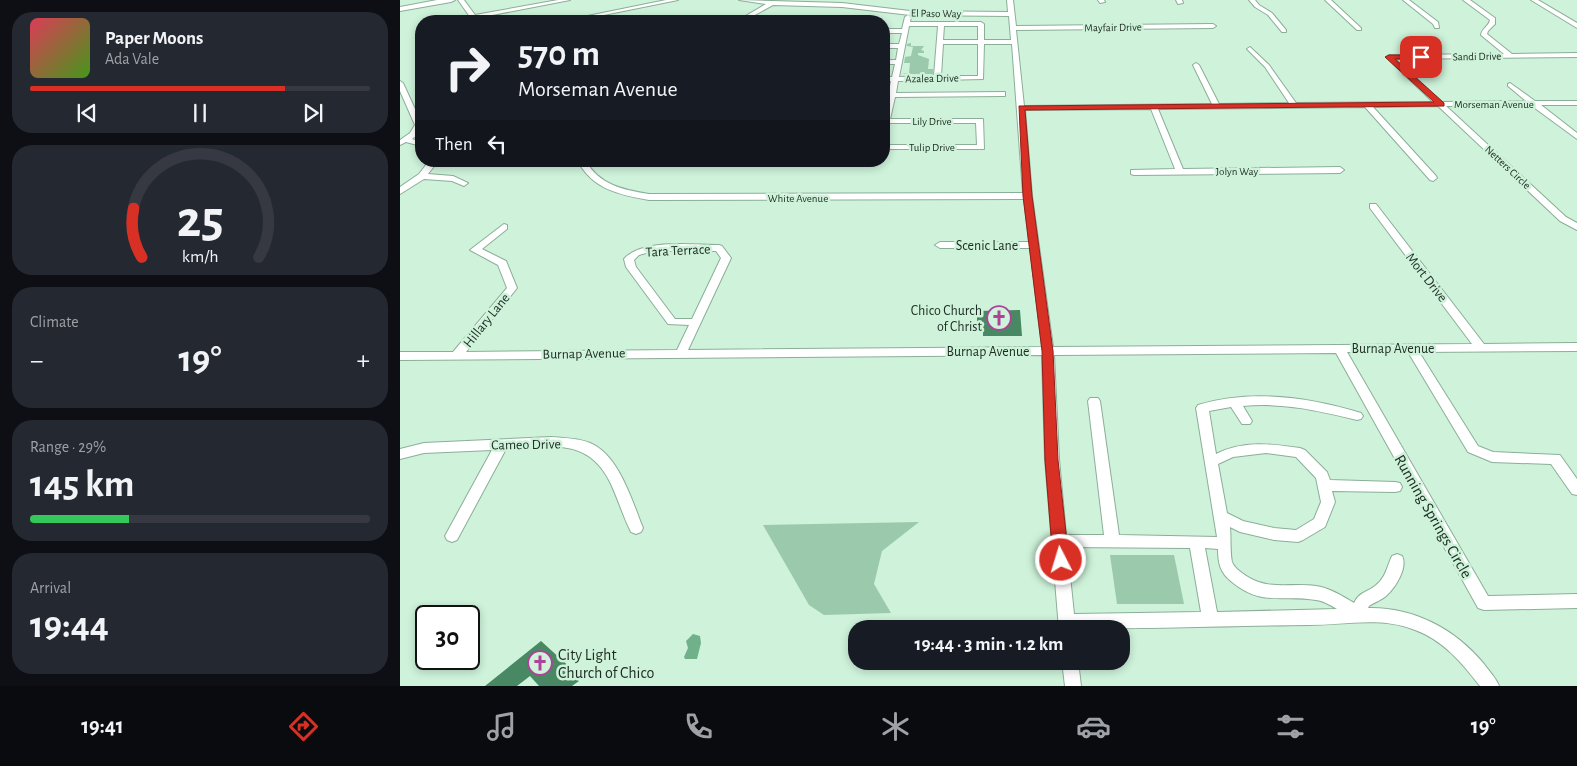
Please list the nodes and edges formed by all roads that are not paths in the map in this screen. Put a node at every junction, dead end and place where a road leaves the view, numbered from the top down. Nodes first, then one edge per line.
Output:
1 (452, 0) edge
2 (461, 0) edge
3 (567, 0) edge
4 (675, 0) edge
5 (742, 0) edge
6 (1010, 0) edge
7 (1252, 0) edge
8 (1328, 0) edge
9 (1406, 0) edge
10 (1466, 0) edge
11 (1534, 0) edge
12 (774, 2) edge
13 (400, 8) edge
14 (910, 13) junction
15 (1010, 14) junction
16 (471, 15) edge
17 (494, 15) edge
18 (597, 15) edge
19 (751, 15) edge
20 (941, 24) junction
21 (1213, 26) dead end
22 (1577, 26) edge
23 (1436, 27) dead end
24 (905, 28) junction
25 (1012, 28) junction
26 (1359, 29) dead end
27 (890, 31) edge
28 (1284, 31) dead end
29 (940, 40) junction
30 (981, 40) junction
31 (1014, 40) junction
32 (890, 46) edge
33 (901, 46) junction
34 (1250, 49) dead end
35 (1510, 55) junction
36 (1577, 55) edge
37 (890, 62) edge
38 (899, 62) junction
39 (1196, 65) dead end
40 (937, 78) junction
41 (890, 79) edge
42 (895, 79) junction
43 (400, 83) edge
44 (1510, 85) dead end
45 (1002, 94) dead end
46 (403, 95) edge
47 (890, 96) edge
48 (893, 96) junction
49 (1577, 103) edge
50 (1441, 104) junction
51 (1532, 104) junction
52 (890, 105) edge
53 (1294, 105) junction
54 (1367, 105) junction
55 (1153, 106) junction
56 (1216, 106) junction
57 (1021, 108) junction
58 (415, 118) edge
59 (890, 121) edge
60 (415, 132) edge
61 (1577, 137) edge
62 (403, 141) edge
63 (890, 147) edge
64 (981, 147) joint
65 (429, 167) edge
66 (585, 167) edge
67 (1340, 170) dead end
68 (1180, 171) junction
69 (1134, 172) dead end
70 (422, 176) junction
71 (1433, 178) dead end
72 (464, 183) dead end
73 (400, 191) edge
74 (1028, 196) junction
75 (1373, 206) dead end
76 (504, 227) dead end
77 (1577, 227) edge
78 (940, 245) dead end
79 (1034, 245) junction
80 (696, 322) junction
81 (1577, 347) edge
82 (1338, 348) junction
83 (1412, 348) junction
84 (1481, 348) junction
85 (1048, 351) junction
86 (681, 353) junction
87 (457, 354) junction
88 (400, 356) edge
89 (1094, 401) dead end
90 (1234, 402) junction
91 (1357, 416) dead end
92 (1246, 421) dead end
93 (502, 444) junction
94 (400, 454) edge
95 (1211, 462) junction
96 (1325, 485) junction
97 (1395, 487) dead end
98 (1577, 490) edge
99 (1220, 516) junction
100 (636, 528) dead end
101 (452, 536) dead end
102 (1059, 541) junction
103 (1112, 541) junction
104 (1196, 542) junction
105 (1225, 543) junction
106 (1397, 560) dead end
107 (1577, 601) edge
108 (1359, 614) junction
109 (1210, 619) junction
110 (1067, 620) edge
111 (1130, 622) edge
112 (1071, 670) edge
113 (1072, 686) edge
114 (1490, 686) edge

1 - 13 main road
2 - 16 street
3 - 17 street
4 - 18 street
5 - 12 street, El Paso Way
6 - 15 street
7 - 28 street
8 - 26 street
9 - 23 street
10 - 35 street
11 - 22 street
12 - 14 street, El Paso Way
12 - 19 street
14 - 15 street, El Paso Way
14 - 24 street
15 - 25 street
20 - 24 street
20 - 29 street
20 - 30 street
21 - 25 street, Mayfair Drive
24 - 27 street
24 - 33 street
25 - 31 street
29 - 30 street
29 - 40 street
30 - 31 street
30 - 40 street, Azalea Drive
31 - 57 street
32 - 33 street
33 - 38 street
34 - 53 street
35 - 36 street, Sandi Drive
35 - 50 street, Sandi Drive
37 - 38 street
38 - 42 street
39 - 56 street
40 - 42 street, Azalea Drive
41 - 42 street, Azalea Drive
42 - 48 street
43 - 46 street
44 - 51 street
45 - 48 street
46 - 58 street
47 - 48 street
48 - 52 street
49 - 51 street, Morseman Avenue
50 - 51 street, Morseman Avenue
50 - 54 street, Morseman Avenue
50 - 77 street, Netters Circle
51 - 61 street
53 - 54 street, Morseman Avenue
53 - 56 street, Morseman Avenue
54 - 71 street
55 - 56 street, Morseman Avenue
55 - 57 street, Morseman Avenue
55 - 68 street
57 - 74 street
59 - 64 street, Lily Drive
60 - 62 street
63 - 64 street, Tulip Drive
65 - 70 street
66 - 74 street, White Avenue
67 - 68 street, Jolyn Way
68 - 69 street, Jolyn Way
70 - 72 street
70 - 73 street
74 - 79 street
75 - 84 street, Mort Drive
76 - 87 street, Hillary Lane
78 - 79 street, Scenic Lane
79 - 85 street
80 - 80 street, Tara Terrace
80 - 86 street, Tara Terrace
81 - 84 street, Burnap Avenue
82 - 83 street, Burnap Avenue
82 - 85 street, Burnap Avenue
82 - 107 street, Running Springs Circle
83 - 84 street, Burnap Avenue
83 - 98 street
85 - 86 street, Burnap Avenue
85 - 102 street
86 - 87 street, Burnap Avenue
87 - 88 street, Burnap Avenue
89 - 103 street
90 - 91 street
90 - 92 street
90 - 95 street
93 - 94 street, Cameo Drive
93 - 100 street, Cameo Drive
93 - 101 street
95 - 96 street
95 - 99 street
96 - 97 street
96 - 99 street
99 - 105 street
102 - 103 street
102 - 110 street
103 - 104 street
104 - 105 street
104 - 109 street
105 - 108 street
106 - 108 street
108 - 109 street
108 - 114 street
109 - 111 street
112 - 113 street

